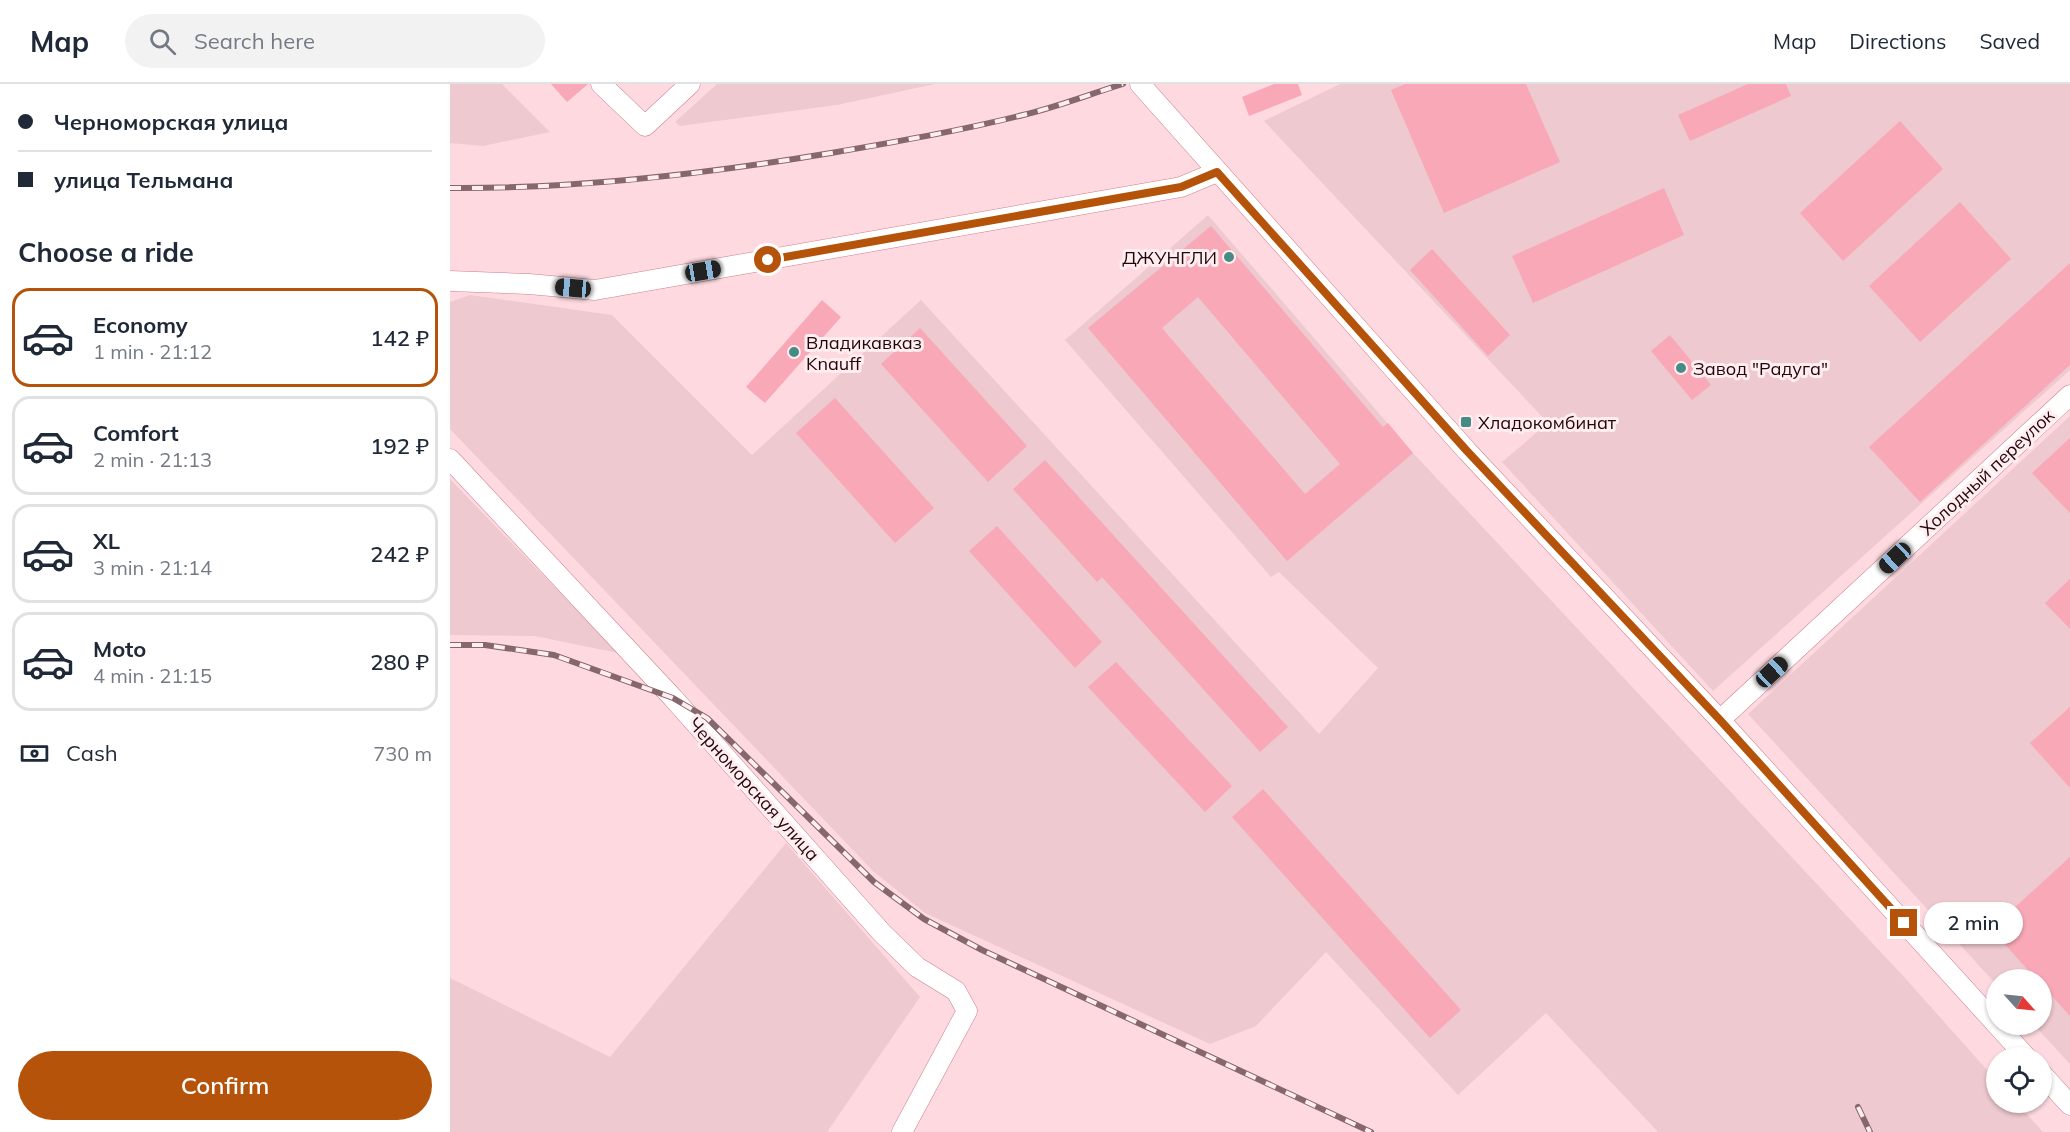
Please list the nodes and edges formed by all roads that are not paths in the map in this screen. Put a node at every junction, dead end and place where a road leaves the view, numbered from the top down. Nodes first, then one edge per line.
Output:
1 (601, 84) edge
2 (690, 84) edge
3 (1140, 84) edge
4 (1217, 172) junction
5 (450, 281) edge
6 (2070, 395) edge
7 (450, 459) edge
8 (1720, 720) junction
9 (2017, 1047) edge
10 (2052, 1085) edge
11 (2070, 1105) edge
12 (902, 1132) edge

1 - 2 street
3 - 4 street
4 - 5 street
4 - 8 street
6 - 8 street, Холодный переулок
7 - 12 street, Черноморская улица
8 - 9 street
10 - 11 street

